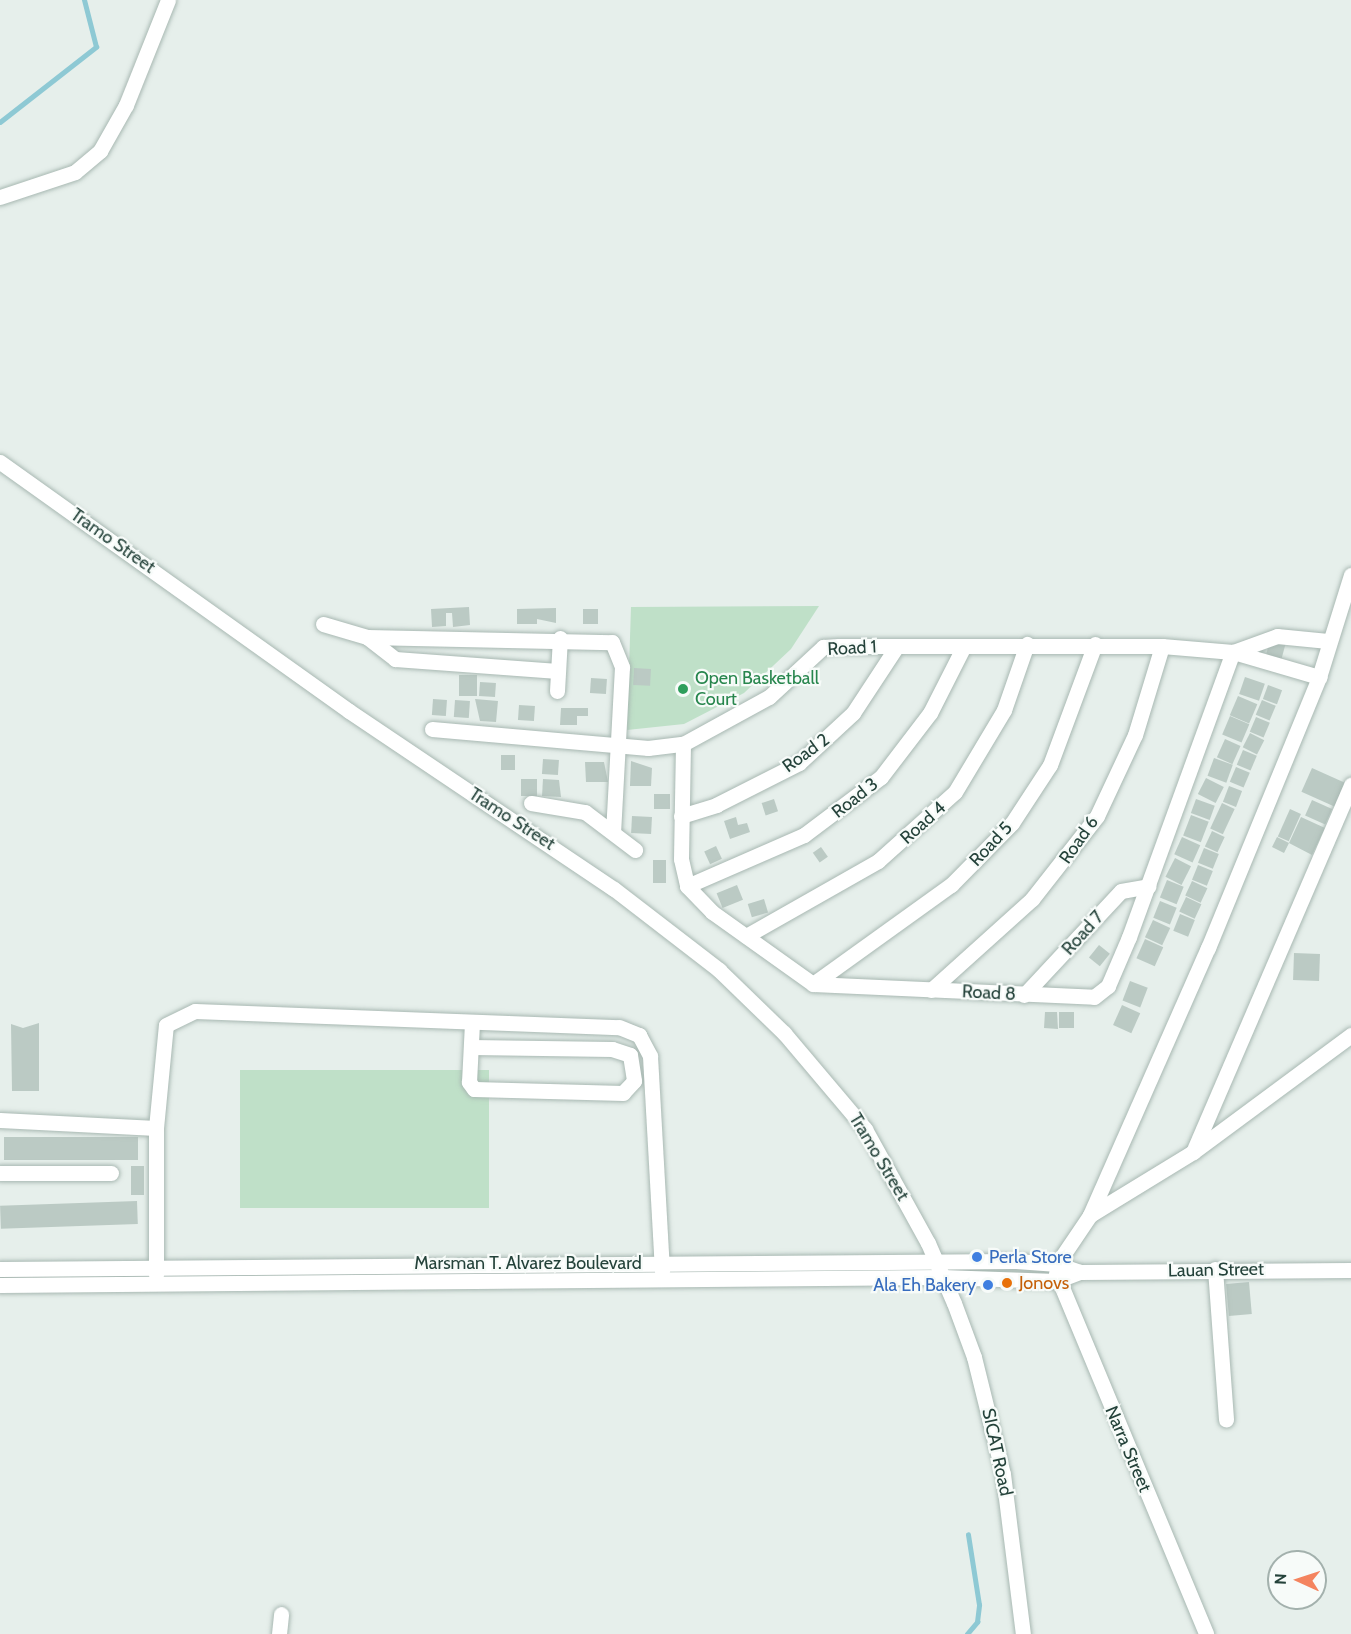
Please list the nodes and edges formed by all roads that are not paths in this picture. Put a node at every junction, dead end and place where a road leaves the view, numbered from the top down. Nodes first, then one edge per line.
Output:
1 (168, 0) edge
2 (0, 197) edge
3 (0, 462) edge
4 (1351, 575) edge
5 (323, 624) dead end
6 (367, 637) junction
7 (560, 638) junction
8 (1329, 641) junction
9 (1027, 644) junction
10 (1095, 644) junction
11 (897, 646) junction
12 (964, 646) junction
13 (1162, 646) junction
14 (1233, 652) junction
15 (558, 671) junction
16 (1319, 676) junction
17 (557, 691) dead end
18 (432, 729) dead end
19 (618, 744) junction
20 (683, 744) junction
21 (1351, 785) edge
22 (531, 803) dead end
23 (681, 816) junction
24 (613, 831) junction
25 (635, 850) dead end
26 (687, 886) junction
27 (1149, 886) junction
28 (746, 936) junction
29 (813, 984) junction
30 (931, 990) junction
31 (1024, 995) junction
32 (472, 1023) junction
33 (1351, 1035) edge
34 (471, 1047) junction
35 (0, 1120) edge
36 (156, 1128) junction
37 (1193, 1152) junction
38 (0, 1173) edge
39 (111, 1173) dead end
40 (1090, 1215) junction
41 (663, 1263) junction
42 (1057, 1264) junction
43 (155, 1265) junction
44 (0, 1269) edge
45 (940, 1269) junction
46 (1215, 1269) junction
47 (1351, 1270) edge
48 (1080, 1272) junction
49 (662, 1281) junction
50 (1056, 1281) junction
51 (0, 1285) edge
52 (156, 1287) junction
53 (1226, 1420) dead end
54 (281, 1614) dead end
55 (279, 1634) edge
56 (1023, 1634) edge
57 (1206, 1634) edge

1 - 2 street
3 - 45 street, Tramo Street
4 - 8 street
5 - 6 street
6 - 7 street
6 - 15 street
7 - 15 street
7 - 19 street
8 - 14 street
8 - 16 street
9 - 10 street, Road 1
9 - 12 street, Road 1
9 - 28 street, Road 4
10 - 13 street, Road 1
10 - 29 street, Road 5
11 - 12 street, Road 1
11 - 20 street, Road 1
11 - 23 street, Road 2
12 - 26 street, Road 3
13 - 14 street, Road 1
13 - 30 street, Road 6
14 - 16 street
14 - 27 street, Road 8
15 - 17 street
16 - 40 street
18 - 19 street, Road 1
19 - 20 street, Road 1
19 - 24 street
20 - 23 street
21 - 37 street
22 - 24 street
23 - 26 street
24 - 25 street
26 - 28 street
27 - 31 street, Road 7
27 - 31 street, Road 8
28 - 29 street
29 - 30 street, Road 8
30 - 31 street, Road 8
32 - 34 street
32 - 36 street
32 - 41 street
33 - 37 street
34 - 34 street
35 - 36 street
36 - 43 street
37 - 40 street
38 - 39 street
40 - 42 street
41 - 43 street, Marsman T. Alvarez Boulevard
41 - 45 street, Marsman T. Alvarez Boulevard
41 - 49 street
42 - 45 street, Marsman T. Alvarez Boulevard
42 - 48 street, Lauan Street
42 - 50 street, Narra Street
43 - 44 street, Marsman T. Alvarez Boulevard
43 - 52 street
45 - 49 street, Marsman T. Alvarez Boulevard
45 - 50 street, Marsman T. Alvarez Boulevard
45 - 56 street, SICAT Road
46 - 47 street, Lauan Street
46 - 48 street, Lauan Street
46 - 53 street
48 - 50 street, Lauan Street
49 - 52 street, Marsman T. Alvarez Boulevard
50 - 57 street, Narra Street
51 - 52 street, Marsman T. Alvarez Boulevard
54 - 55 street

